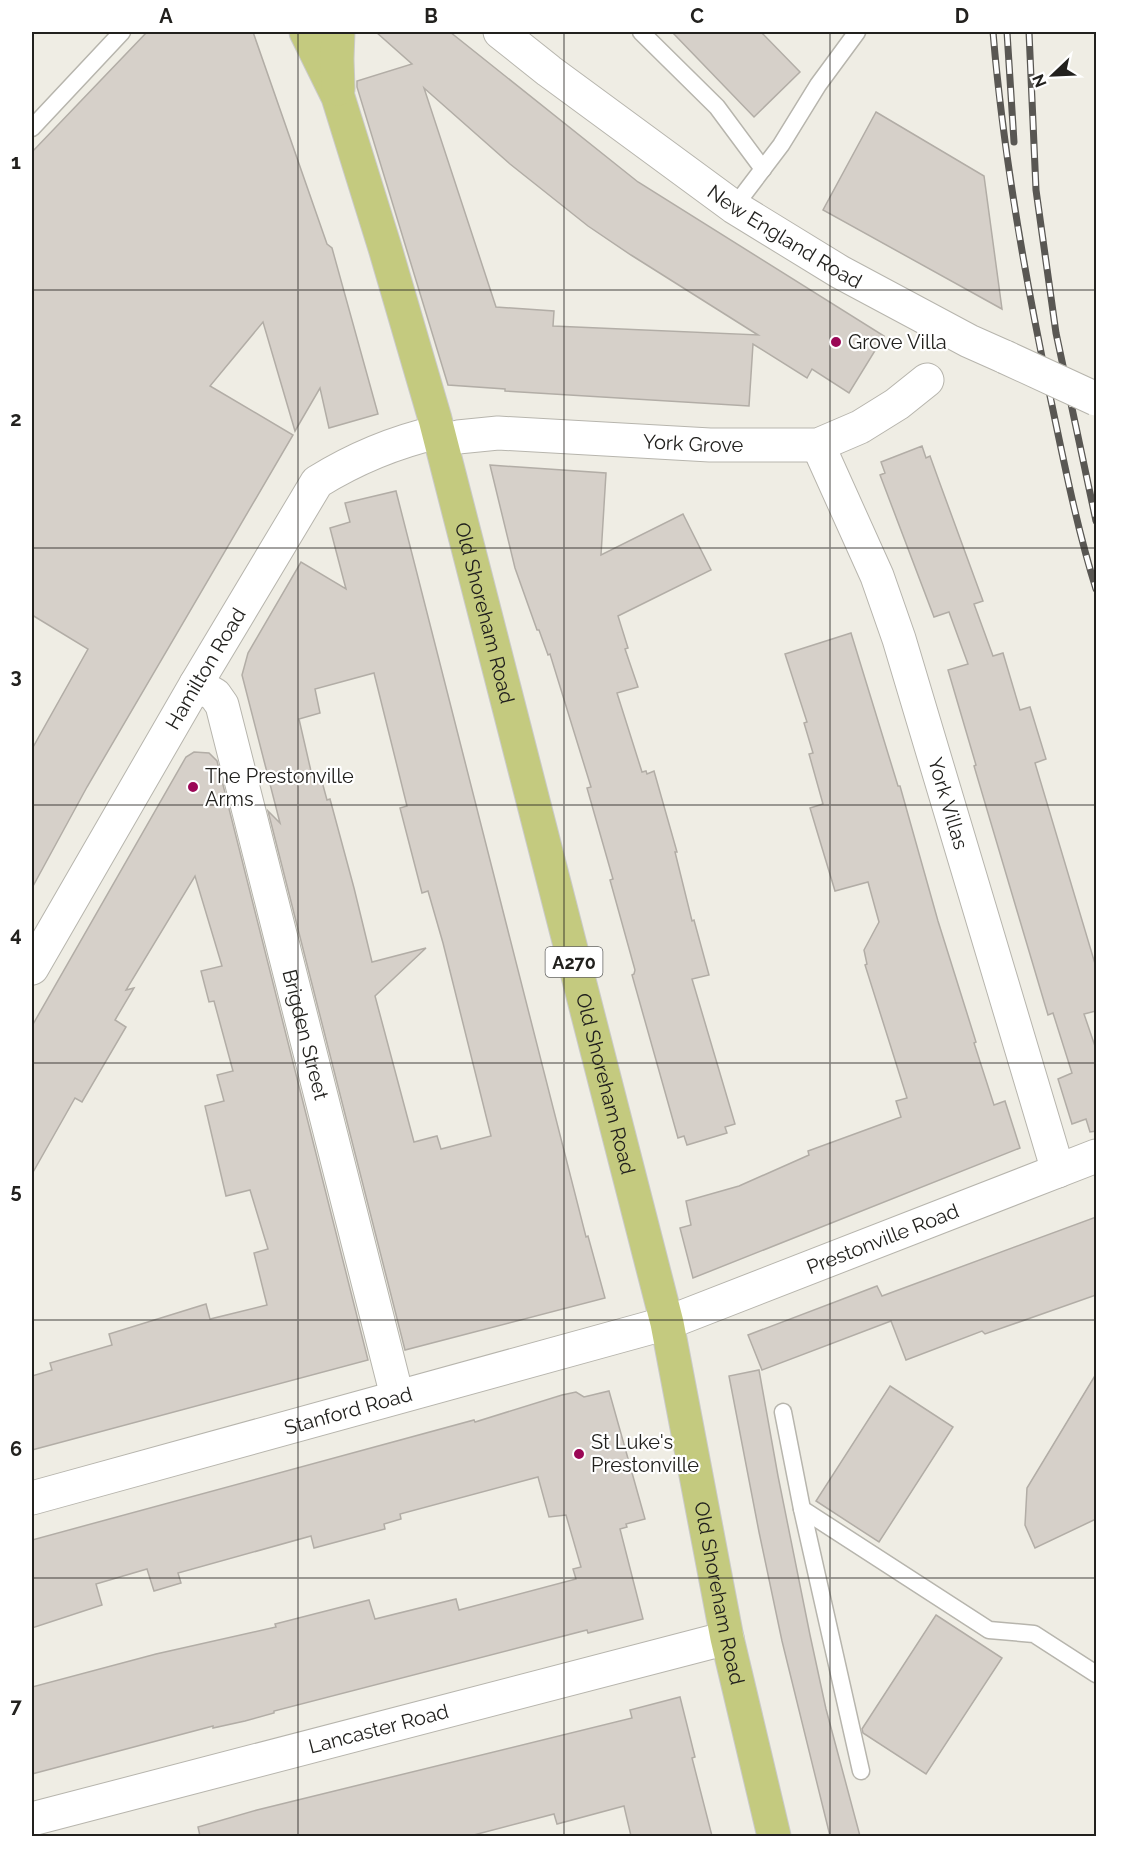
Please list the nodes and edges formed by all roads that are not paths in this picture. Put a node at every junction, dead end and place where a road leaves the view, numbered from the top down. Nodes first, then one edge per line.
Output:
1 (122, 32) edge
2 (306, 32) edge
3 (338, 32) edge
4 (500, 32) edge
5 (641, 32) edge
6 (857, 32) edge
7 (338, 97) junction
8 (32, 128) edge
9 (763, 169) junction
10 (734, 207) junction
11 (927, 380) dead end
12 (1096, 399) edge
13 (439, 436) junction
14 (818, 445) junction
15 (196, 684) junction
16 (32, 968) edge
17 (1096, 1156) edge
18 (1058, 1171) junction
19 (667, 1323) junction
20 (397, 1396) junction
21 (783, 1412) dead end
22 (32, 1498) edge
23 (802, 1509) junction
24 (727, 1638) junction
25 (1096, 1674) edge
26 (861, 1771) dead end
27 (32, 1819) edge
28 (774, 1836) edge

1 - 8 lane
2 - 7 main road, Old Shoreham Road / A270
3 - 7 main road, Old Shoreham Road / A270
4 - 10 street, New England Road
5 - 9 lane
6 - 9 lane
7 - 13 main road, Old Shoreham Road / A270
9 - 10 lane
10 - 12 street, New England Road, bridge
11 - 14 street, York Grove
13 - 14 street, York Grove
13 - 15 street, Hamilton Road
13 - 19 main road, Old Shoreham Road / A270
14 - 18 street, York Villas
15 - 16 street, Hamilton Road
15 - 20 street, Brigden Street
17 - 18 street, Prestonville Road
18 - 19 street, Prestonville Road
19 - 20 street, Stanford Road
19 - 24 main road, Old Shoreham Road / A270
20 - 22 street, Stanford Road
21 - 23 lane
23 - 25 lane
23 - 26 lane
24 - 27 street, Lancaster Road
24 - 28 main road, Old Shoreham Road / A270

